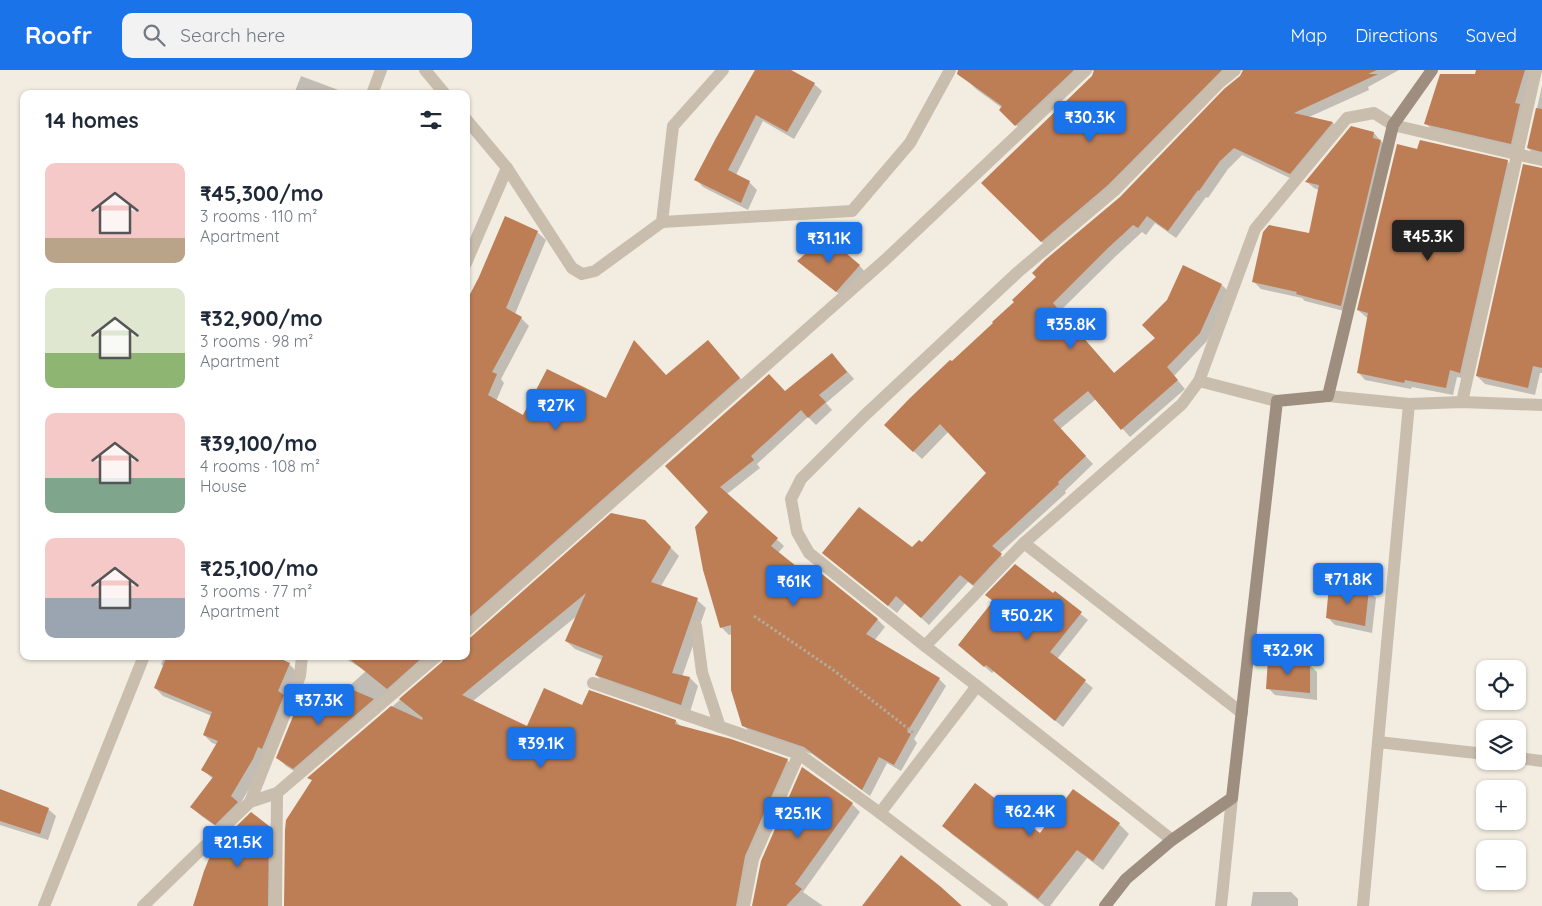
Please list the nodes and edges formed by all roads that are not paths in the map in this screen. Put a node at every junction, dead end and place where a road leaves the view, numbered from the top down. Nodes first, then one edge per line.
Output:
1 (381, 70) edge
2 (425, 70) edge
3 (723, 70) edge
4 (950, 70) edge
5 (1086, 70) edge
6 (1235, 70) edge
7 (1432, 70) edge
8 (1536, 70) edge
9 (374, 90) edge
10 (442, 90) edge
11 (470, 124) edge
12 (1393, 125) junction
13 (1516, 155) junction
14 (1542, 160) edge
15 (507, 168) junction
16 (662, 222) junction
17 (470, 254) edge
18 (1200, 381) junction
19 (1328, 396) junction
20 (1277, 401) junction
21 (1462, 402) junction
22 (1409, 404) junction
23 (1542, 406) edge
24 (1024, 543) junction
25 (696, 626) dead end
26 (470, 627) edge
27 (926, 646) junction
28 (142, 660) edge
29 (302, 660) edge
30 (432, 660) edge
31 (593, 683) dead end
32 (977, 686) junction
33 (1242, 713) junction
34 (720, 727) junction
35 (1378, 742) junction
36 (1476, 753) edge
37 (799, 754) junction
38 (1526, 759) edge
39 (1542, 761) edge
40 (277, 793) junction
41 (1232, 798) junction
42 (250, 802) junction
43 (880, 813) junction
44 (1172, 840) junction
45 (44, 906) edge
46 (143, 906) edge
47 (276, 906) edge
48 (744, 906) edge
49 (1002, 906) edge
50 (1106, 906) edge
51 (1220, 906) edge
52 (1363, 906) edge

1 - 9 street
2 - 10 street
3 - 16 street
4 - 16 street
5 - 26 street
6 - 27 street
7 - 12 street
8 - 13 street
11 - 15 street
12 - 13 street
12 - 18 street
12 - 19 street
13 - 14 street
13 - 21 street
15 - 16 street
15 - 17 street
18 - 20 street
18 - 24 street
19 - 20 street
19 - 22 street
20 - 33 street
21 - 22 street
21 - 23 street
22 - 35 street
24 - 27 street
24 - 33 street
25 - 34 street
27 - 32 street
28 - 45 street
29 - 42 street
30 - 40 street
31 - 34 street
32 - 43 street
32 - 44 street
33 - 41 street
34 - 37 street
35 - 36 street
35 - 52 street
37 - 43 street
37 - 48 street
38 - 39 street
40 - 42 street
40 - 47 street
41 - 44 street
41 - 51 street
42 - 46 street
43 - 49 street
44 - 50 street

